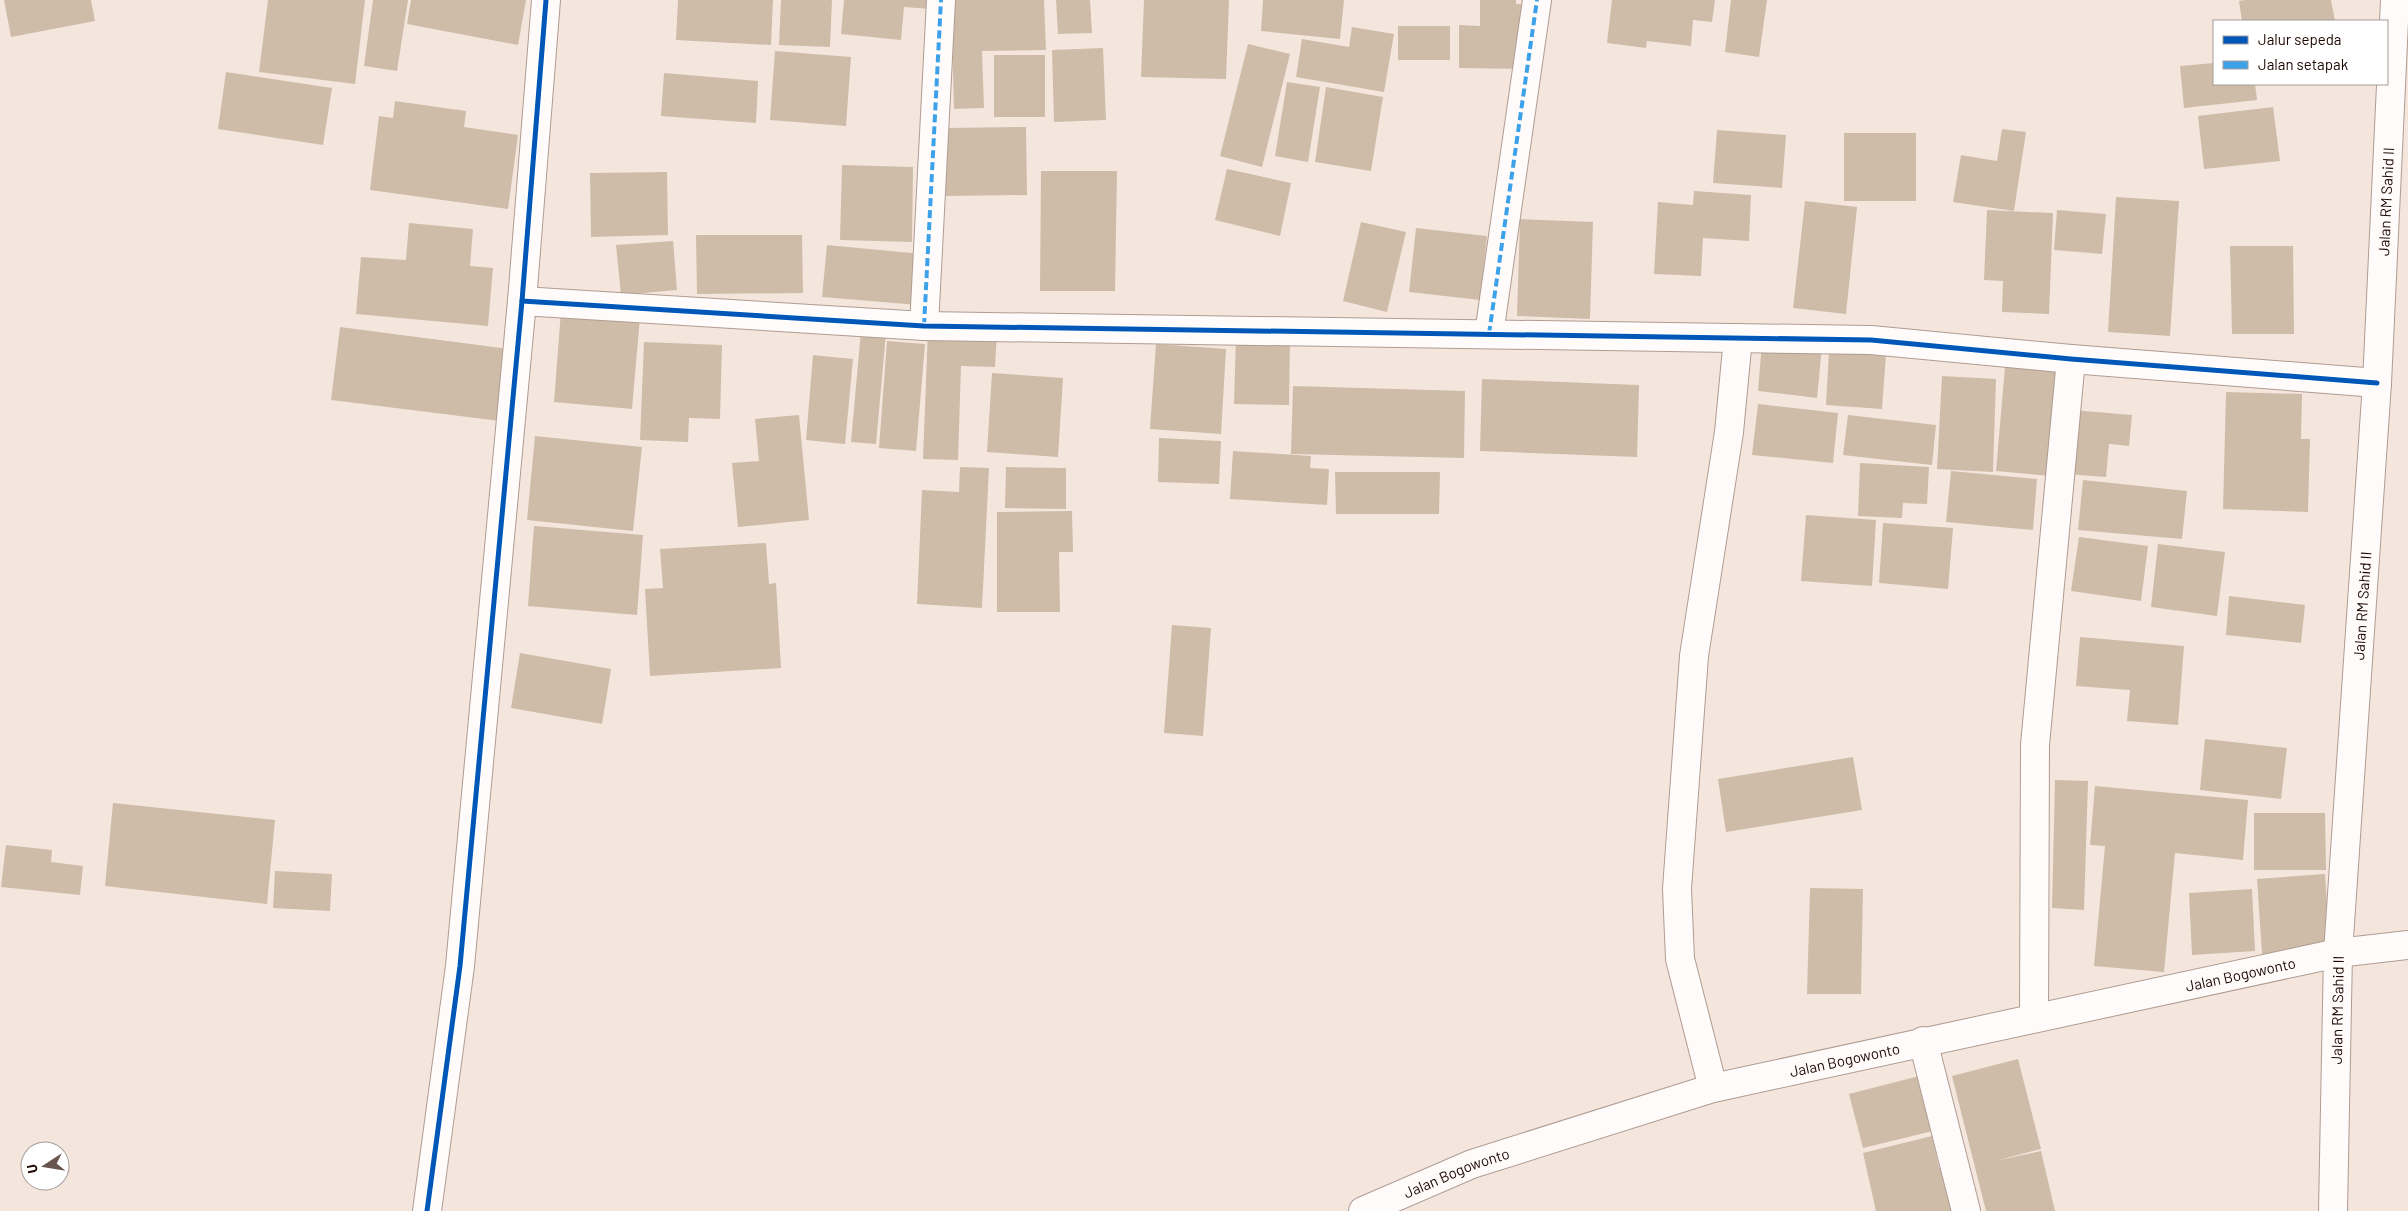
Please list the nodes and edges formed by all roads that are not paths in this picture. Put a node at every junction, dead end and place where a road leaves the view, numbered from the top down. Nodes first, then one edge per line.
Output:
1 (546, 0) edge
2 (941, 0) edge
3 (1537, 0) edge
4 (2394, 0) edge
5 (522, 301) junction
6 (924, 326) junction
7 (1489, 334) junction
8 (1738, 338) junction
9 (2071, 359) junction
10 (2377, 383) junction
11 (2408, 945) edge
12 (2338, 953) junction
13 (2034, 1018) junction
14 (1923, 1041) junction
15 (1713, 1088) junction
16 (427, 1211) edge
17 (1363, 1211) edge
18 (1966, 1211) edge
19 (2333, 1211) edge

1 - 5 street
2 - 6 street
3 - 7 street
4 - 10 street, Jalan RM Sahid II
5 - 6 street
5 - 16 street
6 - 7 street
7 - 8 street
8 - 9 street
8 - 15 street
9 - 10 street
9 - 13 street
10 - 12 street, Jalan RM Sahid II
11 - 12 street, Jalan Bogowonto
12 - 13 street, Jalan Bogowonto
12 - 19 street, Jalan RM Sahid II
13 - 14 street, Jalan Bogowonto
14 - 15 street, Jalan Bogowonto
14 - 18 street
15 - 17 street, Jalan Bogowonto

